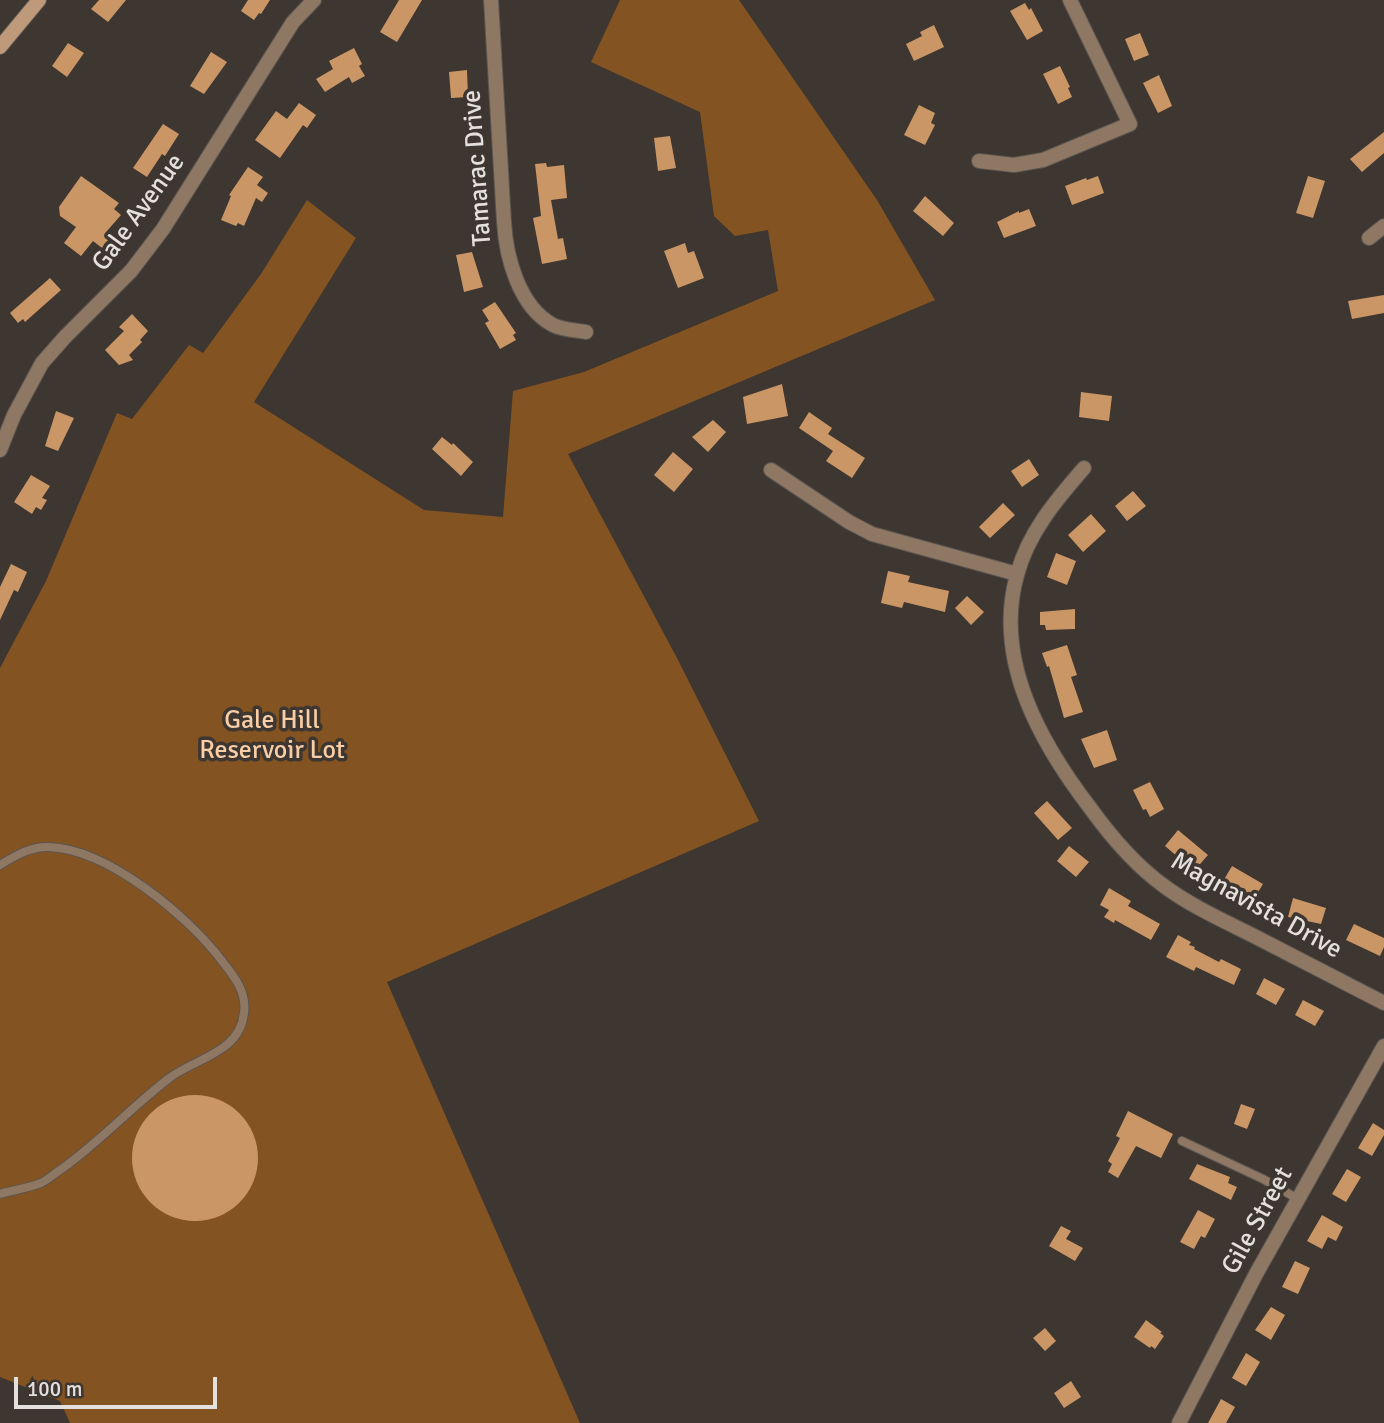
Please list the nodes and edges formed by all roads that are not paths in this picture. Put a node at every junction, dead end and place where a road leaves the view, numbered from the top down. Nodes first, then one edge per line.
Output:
1 (39, 0) edge
2 (314, 0) edge
3 (491, 0) edge
4 (1070, 0) edge
5 (0, 47) edge
6 (979, 161) dead end
7 (1384, 226) edge
8 (1369, 238) dead end
9 (586, 332) dead end
10 (0, 450) edge
11 (1084, 468) dead end
12 (771, 470) dead end
13 (1017, 574) junction
14 (0, 865) edge
15 (1384, 1003) edge
16 (1384, 1046) edge
17 (1181, 1141) dead end
18 (0, 1194) edge
19 (1298, 1199) junction
20 (1179, 1423) edge

1 - 5 main road
2 - 10 street, Gale Avenue
3 - 9 street, Tamarac Drive
4 - 6 street
7 - 8 street
11 - 13 street, Magnavista Drive
12 - 13 street
13 - 15 street, Magnavista Drive
14 - 18 lane
16 - 19 street, Gile Street
17 - 19 lane
19 - 20 street, Gile Street

